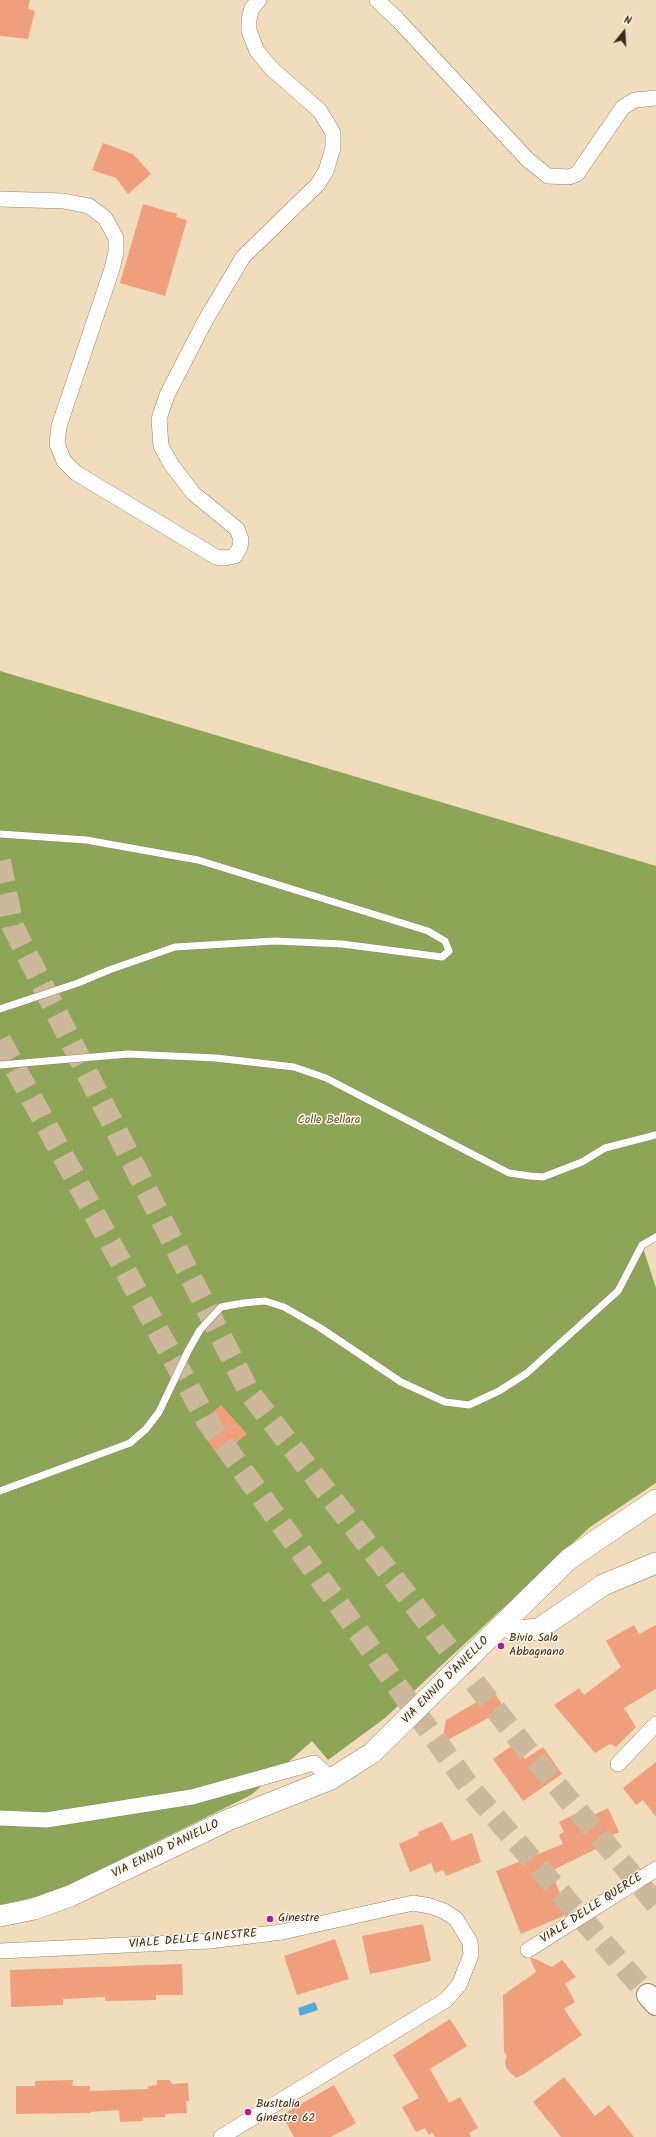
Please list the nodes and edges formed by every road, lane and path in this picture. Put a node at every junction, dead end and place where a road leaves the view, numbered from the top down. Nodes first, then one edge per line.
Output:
1 (259, 0) edge
2 (377, 0) edge
3 (656, 98) edge
4 (0, 200) edge
5 (0, 834) edge
6 (0, 1009) edge
7 (0, 1065) edge
8 (656, 1134) edge
9 (656, 1237) edge
10 (0, 1491) edge
11 (656, 1500) edge
12 (653, 1564) edge
13 (503, 1625) junction
14 (656, 1724) edge
15 (618, 1764) dead end
16 (331, 1779) junction
17 (0, 1818) edge
18 (656, 1868) edge
19 (0, 1916) edge
20 (528, 1950) dead end
21 (0, 1951) edge
22 (221, 2137) edge

1 - 4 street
2 - 3 street
5 - 6 lane
7 - 8 lane
9 - 10 lane
11 - 13 street, VIA ENNIO D'ANIELLO
12 - 13 street
13 - 16 street, VIA ENNIO D'ANIELLO
14 - 15 street
16 - 17 street
16 - 19 street, VIA ENNIO D'ANIELLO
18 - 20 street, VIALE DELLE QUERCE
21 - 22 street, VIALE DELLE GINESTRE

